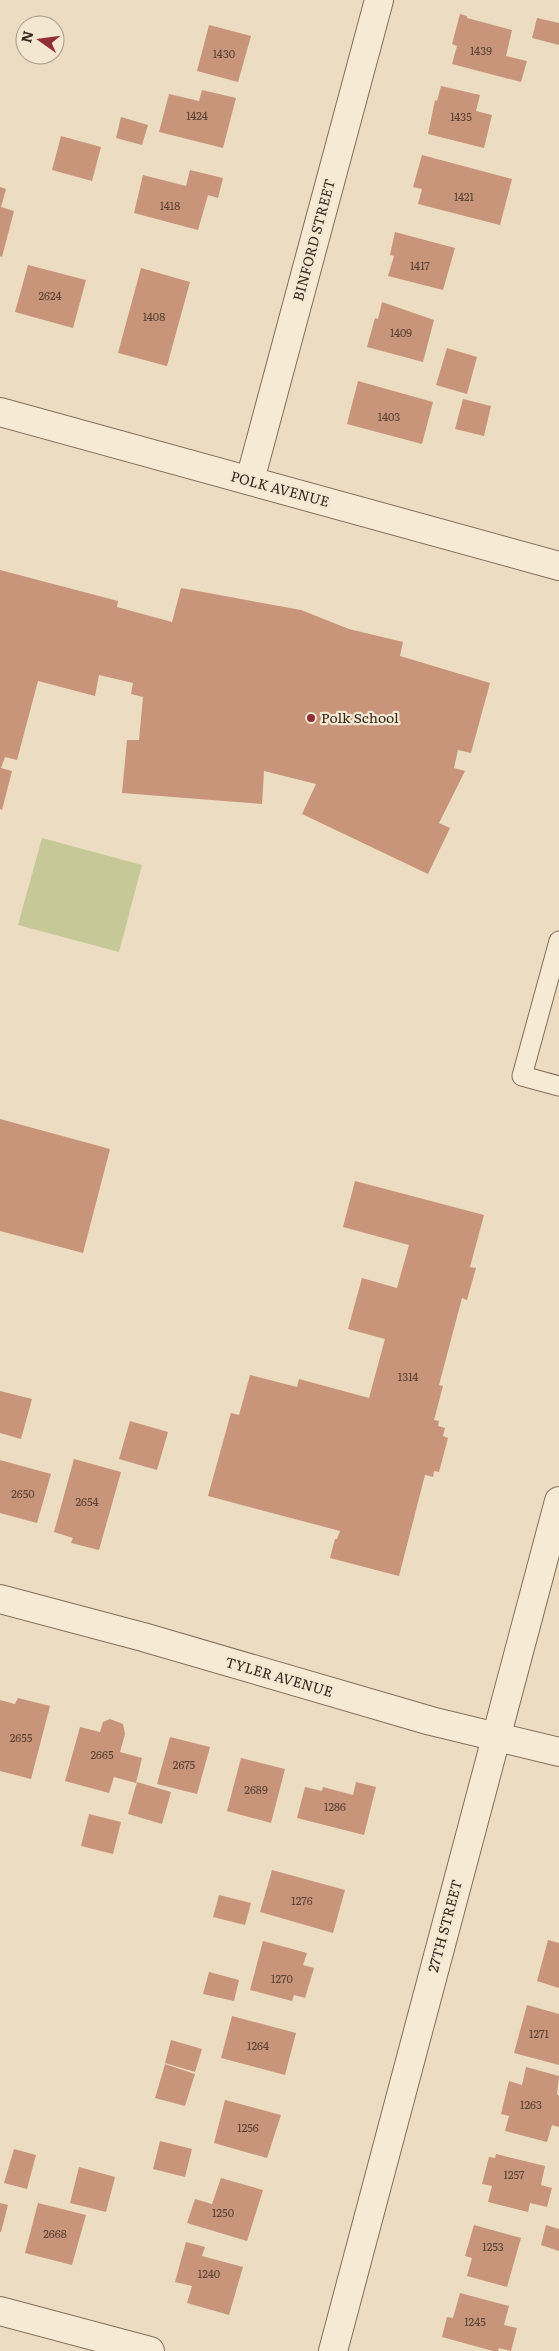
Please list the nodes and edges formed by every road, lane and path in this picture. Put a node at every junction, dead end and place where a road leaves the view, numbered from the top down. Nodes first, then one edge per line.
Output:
1 (379, 0) edge
2 (0, 412) edge
3 (250, 480) junction
4 (559, 566) edge
5 (559, 941) edge
6 (559, 1086) edge
7 (559, 1501) edge
8 (0, 1599) edge
9 (495, 1736) junction
10 (559, 1752) edge
11 (0, 2311) edge
12 (150, 2351) edge
13 (333, 2351) edge

1 - 3 street, BINFORD STREET
2 - 3 street, POLK AVENUE
3 - 4 street, POLK AVENUE
5 - 6 lane
7 - 9 street, 27TH STREET
8 - 9 street, TYLER AVENUE
9 - 10 street, TYLER AVENUE
9 - 13 street, 27TH STREET
11 - 12 street

